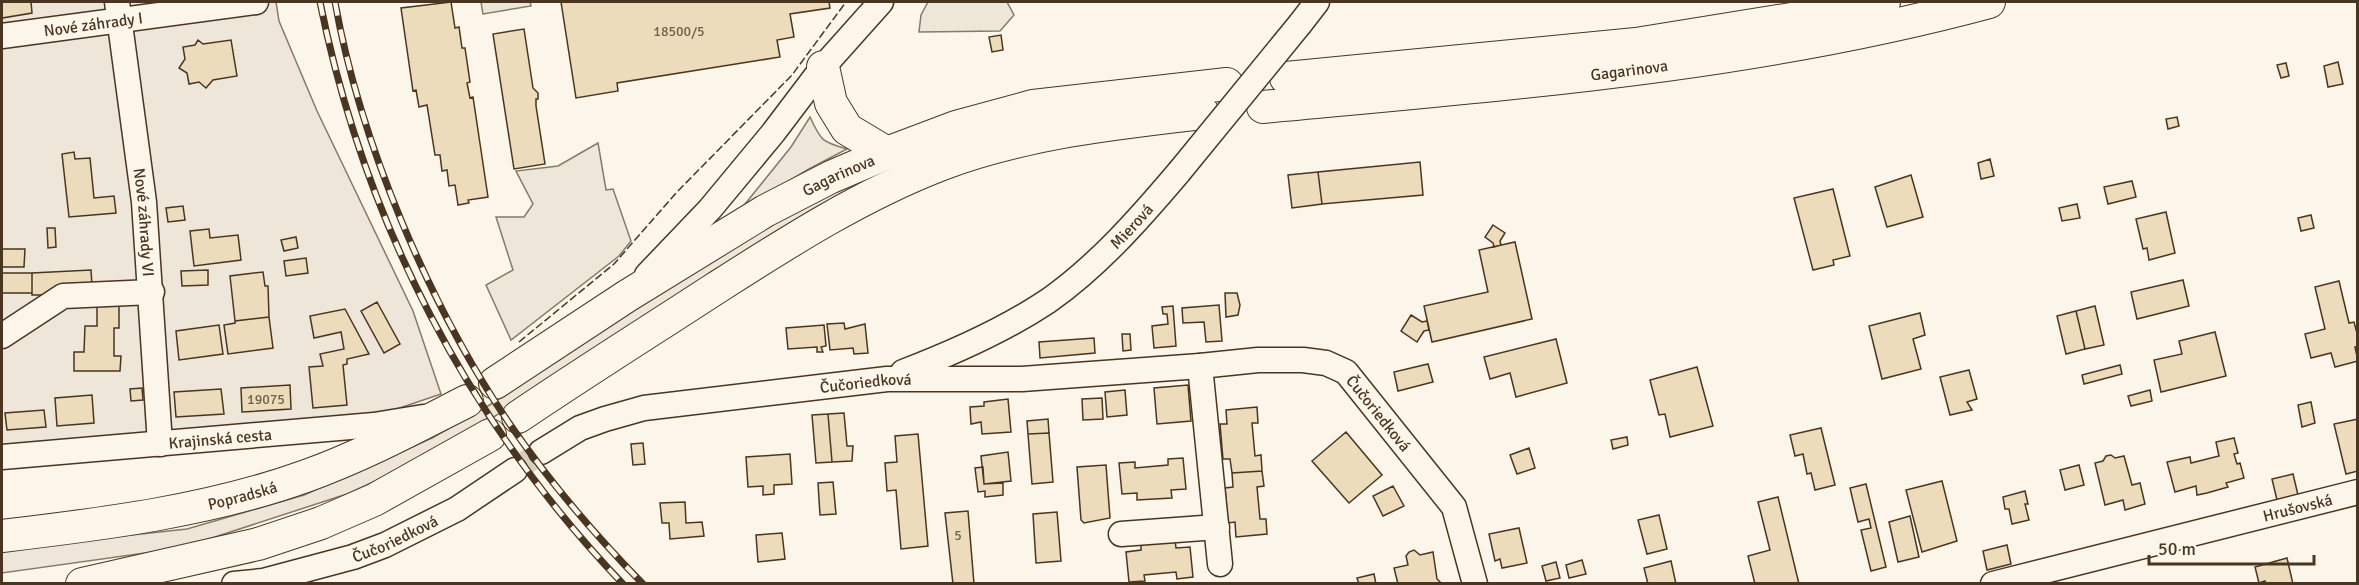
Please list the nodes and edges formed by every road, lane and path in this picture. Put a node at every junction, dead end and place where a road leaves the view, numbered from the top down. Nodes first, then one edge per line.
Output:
1 (256, 2) edge
2 (880, 2) edge
3 (1317, 2) edge
4 (1884, 2) edge
5 (1989, 2) edge
6 (118, 12) edge
7 (2, 36) edge
8 (823, 67) junction
9 (1286, 78) dead end
10 (1227, 84) dead end
11 (1263, 107) dead end
12 (1203, 113) dead end
13 (887, 153) junction
14 (152, 292) junction
15 (627, 296) junction
16 (2, 336) edge
17 (1200, 366) junction
18 (887, 379) junction
19 (495, 383) dead end
20 (467, 401) dead end
21 (439, 415) junction
22 (518, 417) dead end
23 (490, 435) dead end
24 (160, 444) junction
25 (541, 452) tunnel mouth
26 (2, 456) edge
27 (515, 470) tunnel mouth
28 (2358, 492) edge
29 (1216, 527) junction
30 (1121, 534) dead end
31 (2, 536) edge
32 (1220, 564) dead end
33 (264, 582) edge
34 (82, 584) edge
35 (234, 584) edge
36 (1475, 584) edge
37 (1993, 584) edge

1 - 6 street, Nové záhrady I
2 - 8 street
3 - 18 street, Mierová, bridge
4 - 9 main road, Gagarinova
5 - 11 main road, Gagarinova
6 - 7 street, Nové záhrady I
6 - 14 street, Nové záhrady VI
8 - 13 main road
8 - 15 street
10 - 13 main road, Gagarinova
12 - 22 main road, Gagarinova
13 - 15 main road, Gagarinova
14 - 16 street
14 - 24 street, Nové záhrady VI
15 - 19 main road, Gagarinova
17 - 18 street, Čučoriedková
17 - 29 street
17 - 36 street, Čučoriedková
18 - 25 street, Čučoriedková
20 - 21 main road, Popradská
21 - 24 street, Krajinská cesta
21 - 31 main road, Popradská
23 - 34 main road
24 - 26 street, Krajinská cesta
27 - 33 street, Čučoriedková
28 - 37 street, Hrušovská
29 - 30 street
29 - 32 street
33 - 35 street, Čučoriedková

